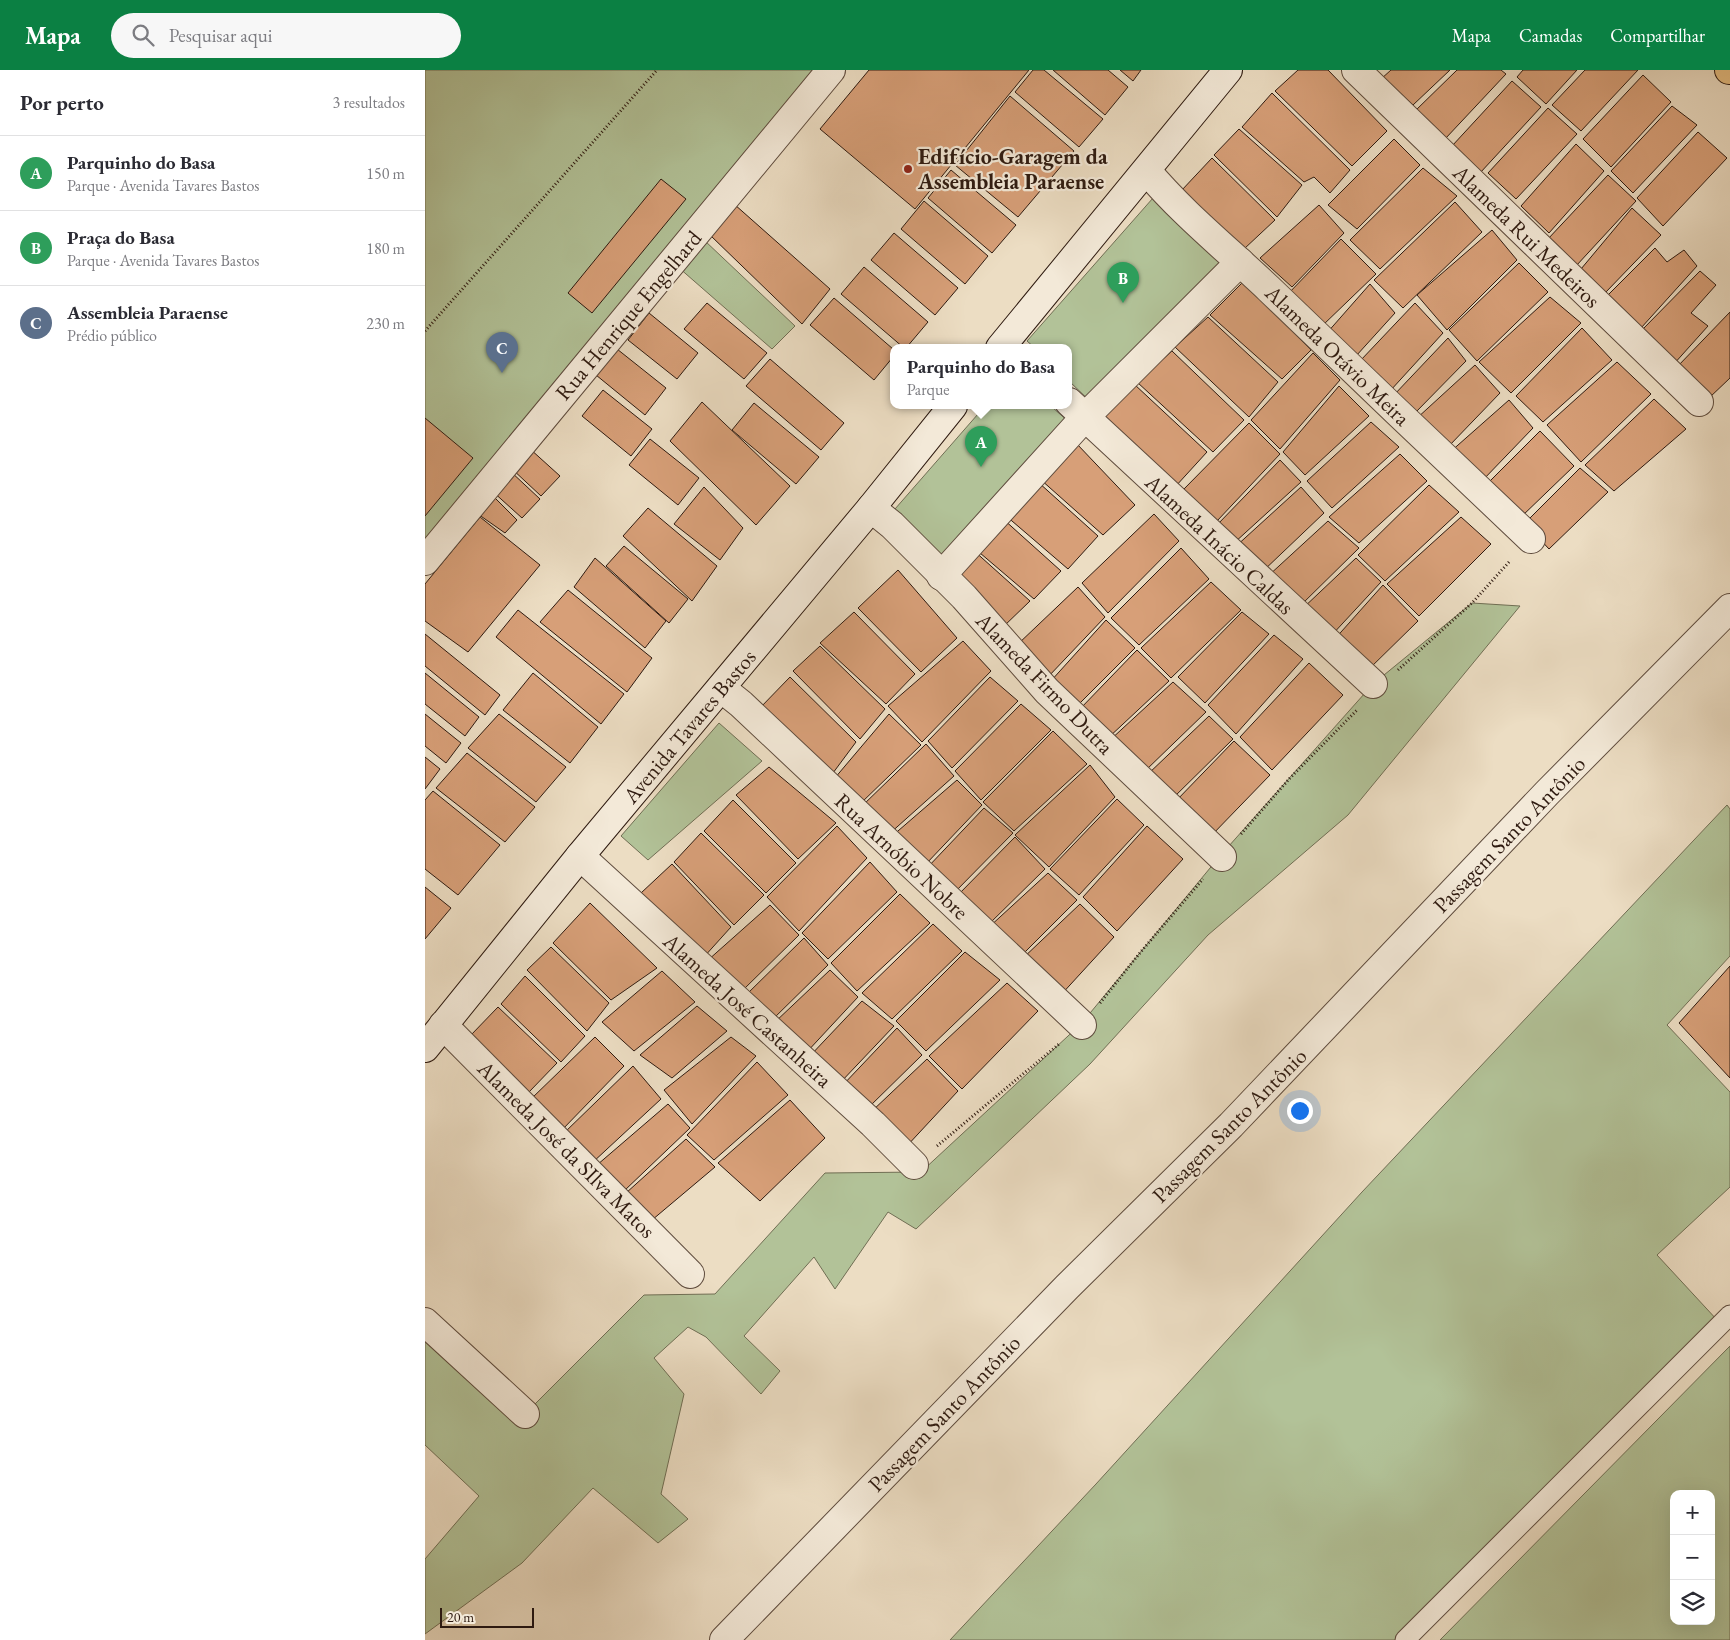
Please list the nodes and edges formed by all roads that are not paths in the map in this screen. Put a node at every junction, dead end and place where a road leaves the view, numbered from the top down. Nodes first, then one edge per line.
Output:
1 (831, 70) edge
2 (1228, 70) edge
3 (1355, 70) edge
4 (1147, 171) junction
5 (1240, 262) junction
6 (1008, 344) edge
7 (1699, 402) dead end
8 (951, 409) edge
9 (1076, 410) edge
10 (871, 508) junction
11 (1531, 538) road end
12 (425, 561) edge
13 (941, 576) junction
14 (1730, 608) edge
15 (721, 688) junction
16 (1368, 694) road end
17 (580, 856) junction
18 (1221, 857) road end
19 (443, 1025) junction
20 (1082, 1025) road end
21 (425, 1048) edge
22 (914, 1165) road end
23 (690, 1274) dead end
24 (1730, 1315) edge
25 (425, 1322) edge
26 (525, 1414) dead end
27 (724, 1640) edge
28 (1405, 1640) edge

1 - 12 street, Rua Henrique Engelhard
2 - 4 street
3 - 7 street, Alameda Rui Medeiros
4 - 5 street, Alameda Otávio Meira
4 - 6 street
5 - 9 street
5 - 11 street, Alameda Otávio Meira
8 - 10 street, Avenida Tavares Bastos
9 - 13 street
9 - 16 street, Alameda Inácio Caldas
10 - 13 street, Alameda Firmo Dutra
10 - 15 street, Avenida Tavares Bastos
13 - 18 street, Alameda Firmo Dutra
14 - 27 street, Passagem Santo Antônio
15 - 17 street, Avenida Tavares Bastos
15 - 20 street, Rua Arnóbio Nobre
17 - 19 street, Avenida Tavares Bastos
17 - 22 street, Alameda José Castanheira
19 - 21 street, Avenida Tavares Bastos
19 - 23 street, Alameda José da SIlva Matos
24 - 28 lane
25 - 26 street

